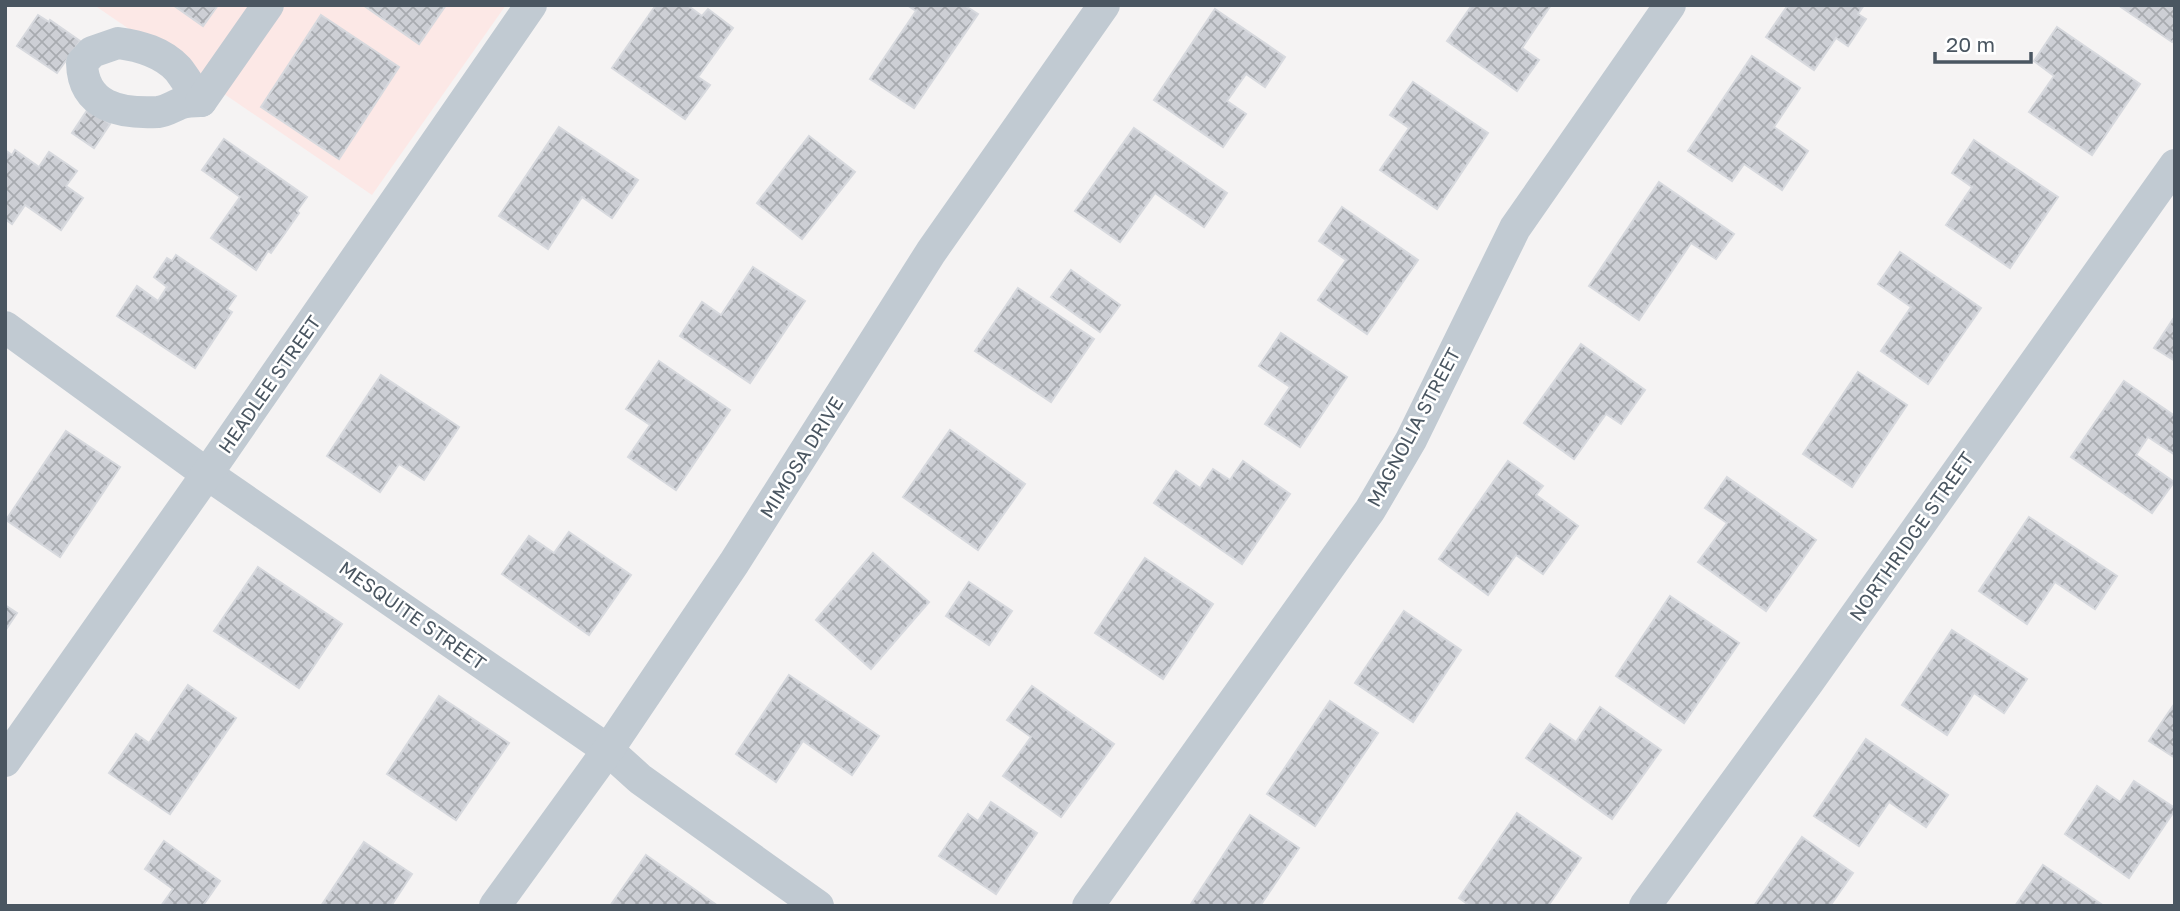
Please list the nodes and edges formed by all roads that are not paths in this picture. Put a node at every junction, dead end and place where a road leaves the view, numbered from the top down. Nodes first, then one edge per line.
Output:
1 (268, 5) edge
2 (531, 5) edge
3 (1104, 5) edge
4 (1670, 5) edge
5 (201, 101) dead end
6 (2175, 165) edge
7 (5, 327) edge
8 (207, 474) junction
9 (608, 750) junction
10 (5, 761) edge
11 (495, 906) edge
12 (818, 906) edge
13 (1088, 906) edge
14 (1645, 906) edge

1 - 5 street
2 - 8 street, HEADLEE STREET
3 - 9 street, MIMOSA DRIVE
4 - 13 street, MAGNOLIA STREET
6 - 14 street, NORTHRIDGE STREET
7 - 8 street, MESQUITE STREET
8 - 9 street, MESQUITE STREET
8 - 10 street, HEADLEE STREET
9 - 11 street, MIMOSA DRIVE
9 - 12 street, MESQUITE STREET

